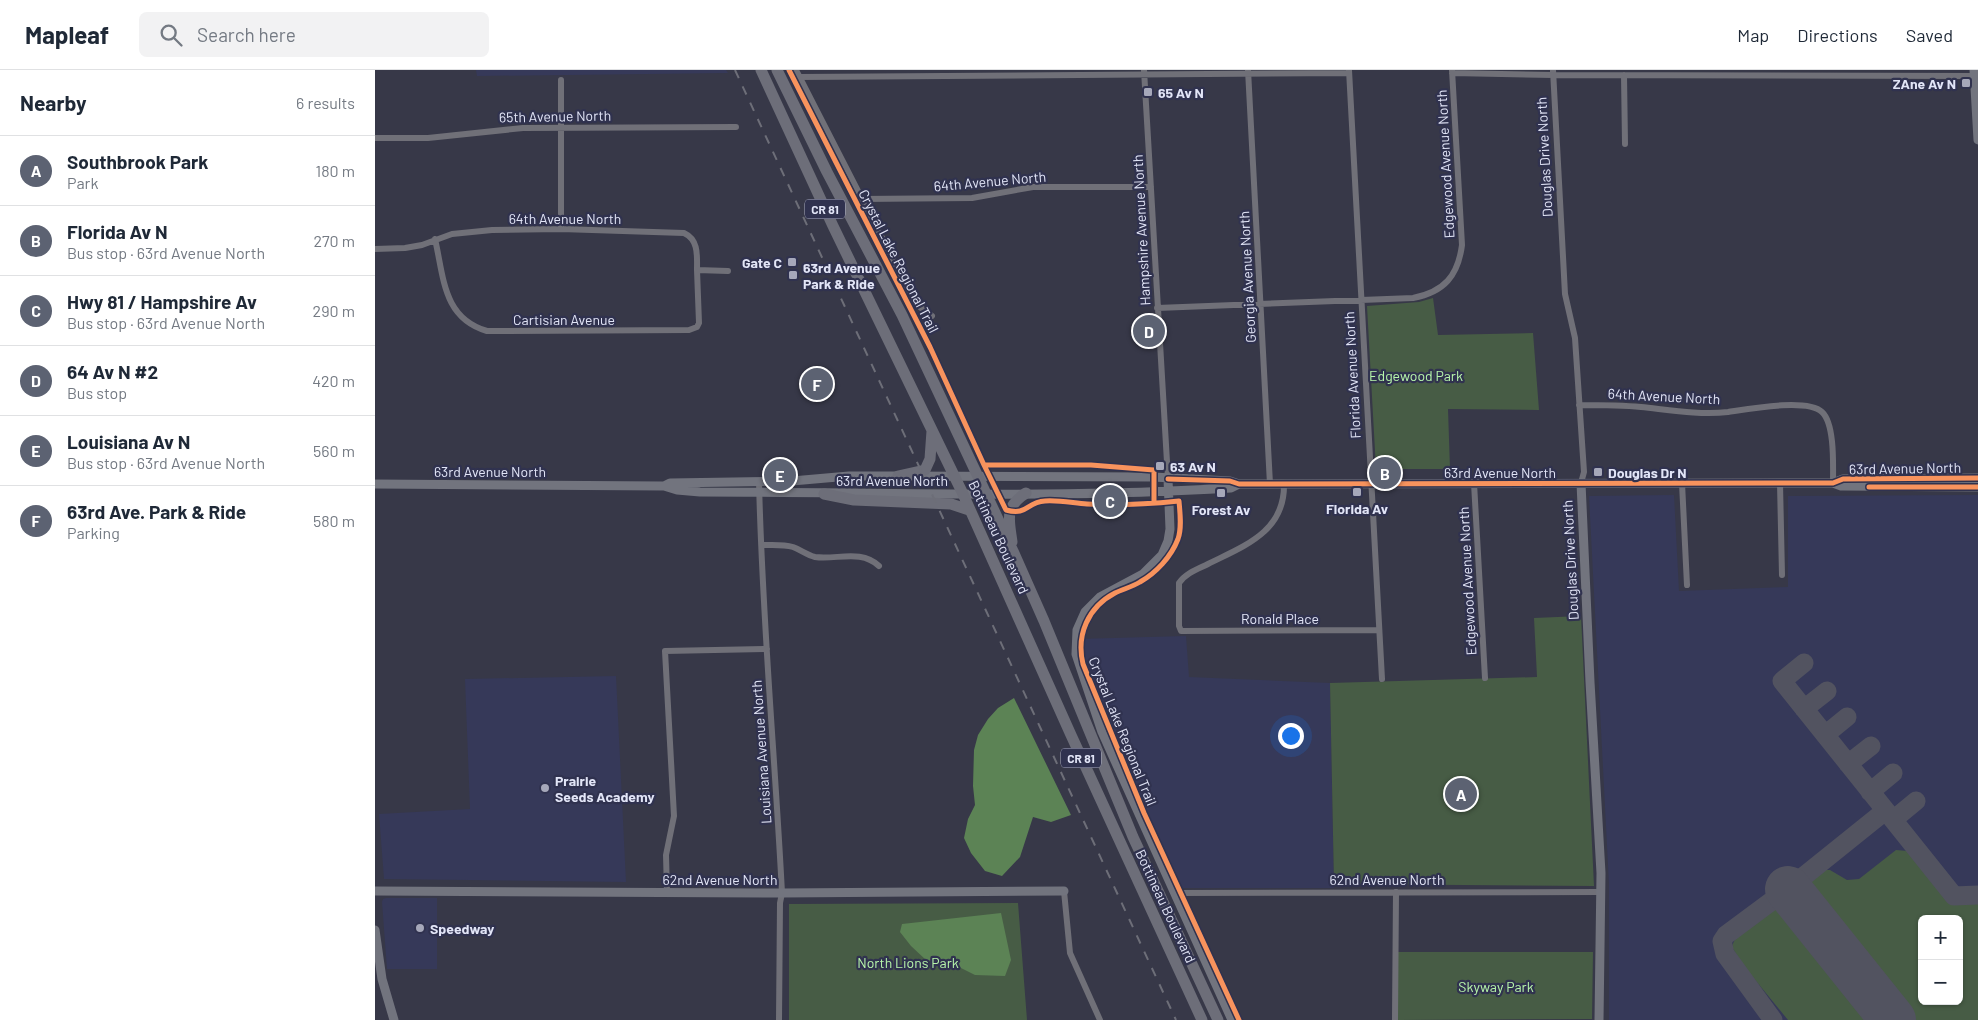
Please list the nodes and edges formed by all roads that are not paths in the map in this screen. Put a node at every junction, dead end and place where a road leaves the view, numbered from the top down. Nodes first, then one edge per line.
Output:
1 (761, 70) edge
2 (777, 70) edge
3 (796, 70) edge
4 (1452, 71) edge
5 (1145, 72) edge
6 (1248, 72) edge
7 (1349, 72) edge
8 (1553, 72) edge
9 (1975, 74) edge
10 (1624, 75) junction
11 (1790, 75) junction
12 (799, 77) junction
13 (561, 80) dead end
14 (1788, 84) dead end
15 (737, 127) dead end
16 (562, 128) junction
17 (375, 138) edge
18 (1978, 140) edge
19 (1625, 144) dead end
20 (1151, 187) junction
21 (861, 199) junction
22 (561, 229) junction
23 (435, 239) junction
24 (375, 249) edge
25 (697, 270) junction
26 (729, 271) dead end
27 (1361, 300) junction
28 (1261, 304) junction
29 (1157, 308) junction
30 (932, 316) dead end
31 (1579, 405) junction
32 (932, 429) junction
33 (898, 476) junction
34 (954, 476) junction
35 (977, 476) junction
36 (1978, 478) edge
37 (1168, 479) junction
38 (759, 481) junction
39 (1475, 483) junction
40 (1581, 483) junction
41 (1682, 483) junction
42 (1780, 483) junction
43 (1833, 483) junction
44 (375, 484) edge
45 (1239, 484) junction
46 (1270, 484) junction
47 (1284, 484) junction
48 (1371, 484) junction
49 (664, 486) junction
50 (1978, 488) edge
51 (759, 492) junction
52 (1169, 492) junction
53 (1026, 493) junction
54 (824, 494) junction
55 (963, 494) junction
56 (985, 494) junction
57 (969, 510) junction
58 (762, 545) junction
59 (1013, 551) junction
60 (879, 566) dead end
61 (1782, 575) dead end
62 (1687, 585) dead end
63 (1379, 630) junction
64 (767, 649) junction
65 (1485, 678) dead end
66 (1382, 679) dead end
67 (375, 890) edge
68 (1064, 891) joint
69 (667, 892) junction
70 (1396, 892) junction
71 (1600, 892) junction
72 (783, 893) junction
73 (1174, 893) junction
74 (375, 930) edge
75 (378, 979) edge
76 (394, 1020) edge
77 (779, 1020) edge
78 (1100, 1020) edge
79 (1202, 1020) edge
80 (1218, 1020) edge
81 (1233, 1020) edge
82 (1395, 1020) edge
83 (1599, 1020) edge

1 - 32 highway, Bottineau Boulevard / CR 81
2 - 35 highway, Bottineau Boulevard / CR 81
3 - 12 street
4 - 8 street
4 - 27 street, Edgewood Avenue North
5 - 6 street
5 - 12 street
5 - 20 street, Hampshire Avenue North
6 - 7 street
6 - 28 street, Georgia Avenue North
7 - 27 street, Florida Avenue North
8 - 10 street
8 - 31 street, Douglas Drive North
9 - 11 street
9 - 18 street
10 - 11 street
10 - 19 street
11 - 14 street
12 - 21 street
13 - 16 street
15 - 16 street, 65th Avenue North
16 - 17 street, 65th Avenue North
16 - 22 street
20 - 21 street, 64th Avenue North
20 - 29 street, Hampshire Avenue North
21 - 30 street
22 - 23 street, 64th Avenue North
22 - 25 street, 64th Avenue North
23 - 24 street, 64th Avenue North
23 - 25 street, Cartisian Avenue
25 - 26 street
27 - 28 street
27 - 48 street, Florida Avenue North
28 - 29 street
28 - 46 street, Georgia Avenue North
29 - 37 street, Hampshire Avenue North
31 - 40 street, Douglas Drive North
31 - 43 street, 64th Avenue North
32 - 33 highway
32 - 34 highway, Bottineau Boulevard / CR 81
33 - 34 street, 63rd Avenue North
33 - 38 street, 63rd Avenue North
34 - 35 street, 63rd Avenue North
34 - 55 highway, Bottineau Boulevard / CR 81
35 - 37 street, 63rd Avenue North
35 - 56 highway, Bottineau Boulevard / CR 81
36 - 43 street, 63rd Avenue North
37 - 45 street, 63rd Avenue North
37 - 52 street
38 - 49 street, 63rd Avenue North
38 - 51 street, Louisiana Avenue North
39 - 40 street, 63rd Avenue North
39 - 48 street, 63rd Avenue North
39 - 65 street, Edgewood Avenue North
40 - 41 street, 63rd Avenue North
40 - 71 street, Douglas Drive North
41 - 42 street, 63rd Avenue North
41 - 62 street
42 - 43 street, 63rd Avenue North
42 - 61 street
43 - 50 street, 63rd Avenue North
44 - 49 street, 63rd Avenue North
45 - 46 street, 63rd Avenue North
45 - 52 street, 63rd Avenue North
46 - 47 street, 63rd Avenue North
47 - 48 street, 63rd Avenue North
47 - 63 street, Ronald Place
48 - 63 street, Florida Avenue North
49 - 51 street, 63rd Avenue North
51 - 54 street, 63rd Avenue North
51 - 58 street, Louisiana Avenue North
52 - 53 street, 63rd Avenue North
52 - 73 street
53 - 56 street, 63rd Avenue North
53 - 59 highway
54 - 55 street, 63rd Avenue North
54 - 57 highway
55 - 56 street, 63rd Avenue North
55 - 57 highway, Bottineau Boulevard / CR 81
56 - 59 highway, Bottineau Boulevard / CR 81
57 - 79 highway, Bottineau Boulevard / CR 81
58 - 60 street
58 - 64 street, Louisiana Avenue North
59 - 80 highway, Bottineau Boulevard / CR 81
63 - 66 street, Florida Avenue North
64 - 69 street
64 - 72 street, Louisiana Avenue North
67 - 69 street, 62nd Avenue North
68 - 72 street, 62nd Avenue North
68 - 78 street
69 - 72 street, 62nd Avenue North
70 - 71 street, 62nd Avenue North
70 - 73 street, 62nd Avenue North
70 - 82 street
71 - 83 street, Douglas Drive North
72 - 77 street, Louisiana Avenue North
73 - 81 street
74 - 75 street
75 - 76 street

